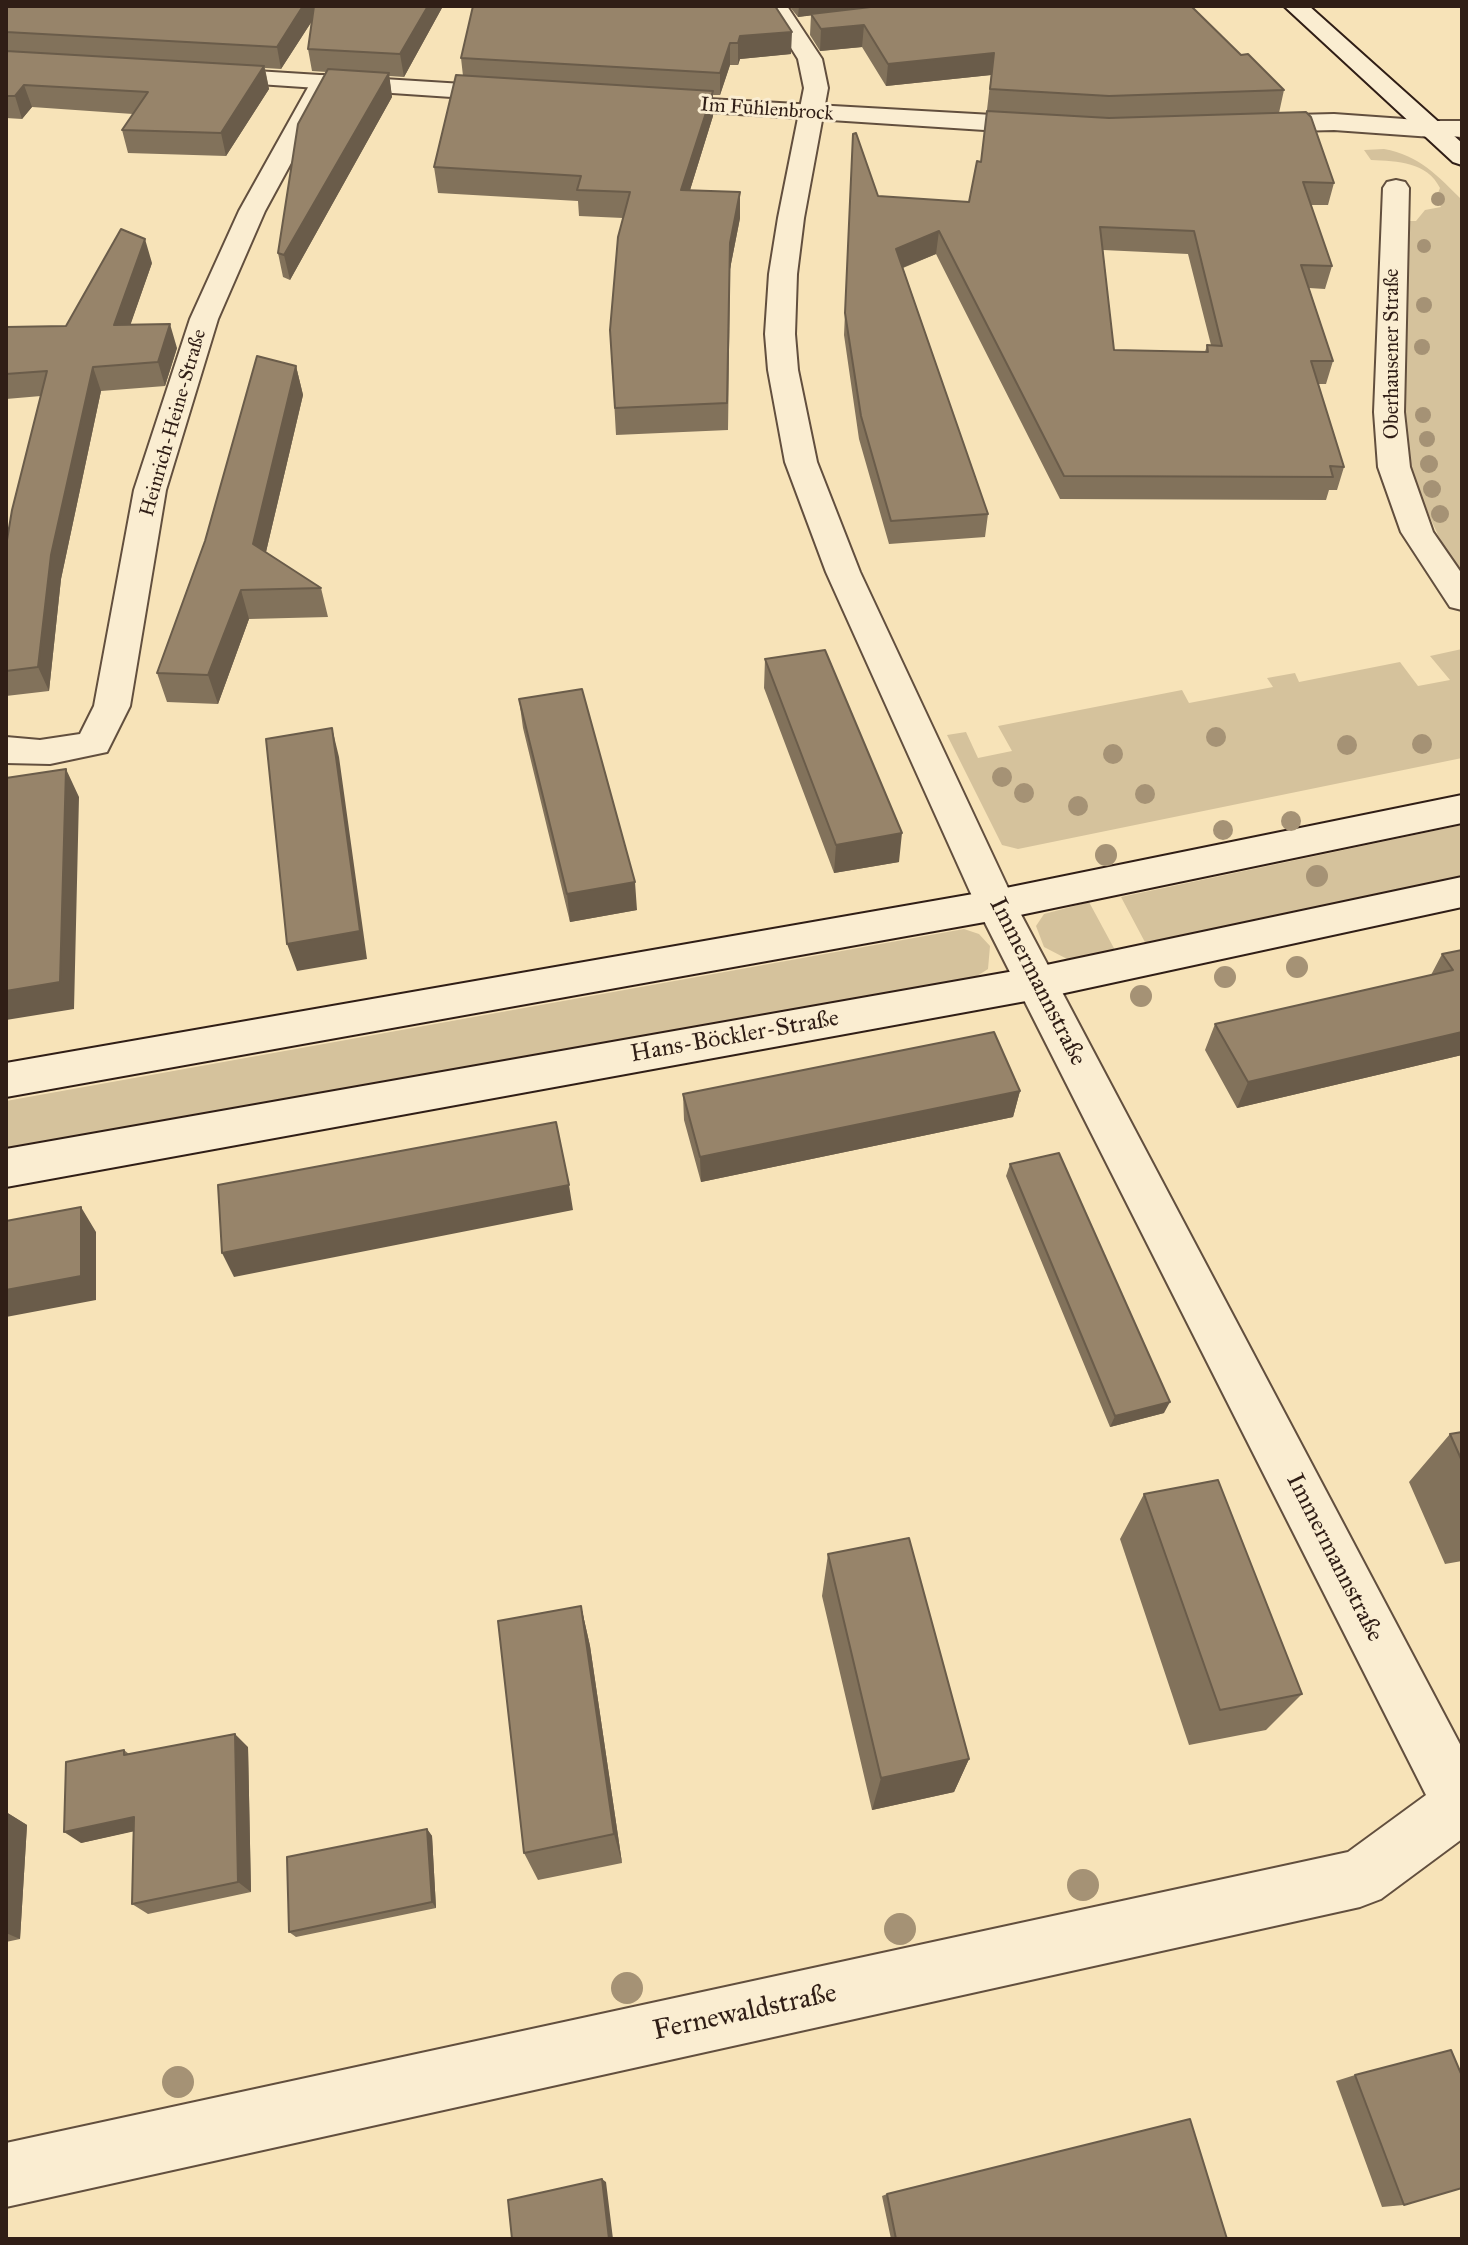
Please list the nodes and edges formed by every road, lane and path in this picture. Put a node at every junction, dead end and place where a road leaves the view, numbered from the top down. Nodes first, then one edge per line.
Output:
1 (776, 6) edge
2 (1295, 6) edge
3 (821, 25) edge
4 (790, 28) junction
5 (180, 73) edge
6 (323, 82) junction
7 (541, 96) edge
8 (637, 101) edge
9 (811, 113) junction
10 (1227, 125) edge
11 (1074, 127) edge
12 (1432, 129) junction
13 (1462, 129) edge
14 (1462, 157) edge
15 (1396, 188) dead end
16 (1462, 599) edge
17 (6, 750) edge
18 (1462, 809) edge
19 (1462, 892) edge
20 (996, 905) junction
21 (1037, 983) junction
22 (6, 1080) edge
23 (6, 1168) edge
24 (1462, 1804) edge
25 (6, 2175) edge

1 - 4 street, Immermannstraße
2 - 12 street
3 - 4 street
4 - 9 street, Immermannstraße
5 - 6 street
6 - 7 street
6 - 17 street, Heinrich-Heine-Straße
8 - 9 street, Im Fuhlenbrock
9 - 11 street, Im Fuhlenbrock
9 - 20 street, Immermannstraße
10 - 12 street
12 - 13 street
12 - 14 street
15 - 16 street, Oberhausener Straße
18 - 20 street
19 - 21 street, Hans-Böckler-Straße
20 - 21 street, Immermannstraße
20 - 22 street
21 - 23 street, Hans-Böckler-Straße
21 - 24 street, Immermannstraße
24 - 25 street, Fernewaldstraße

